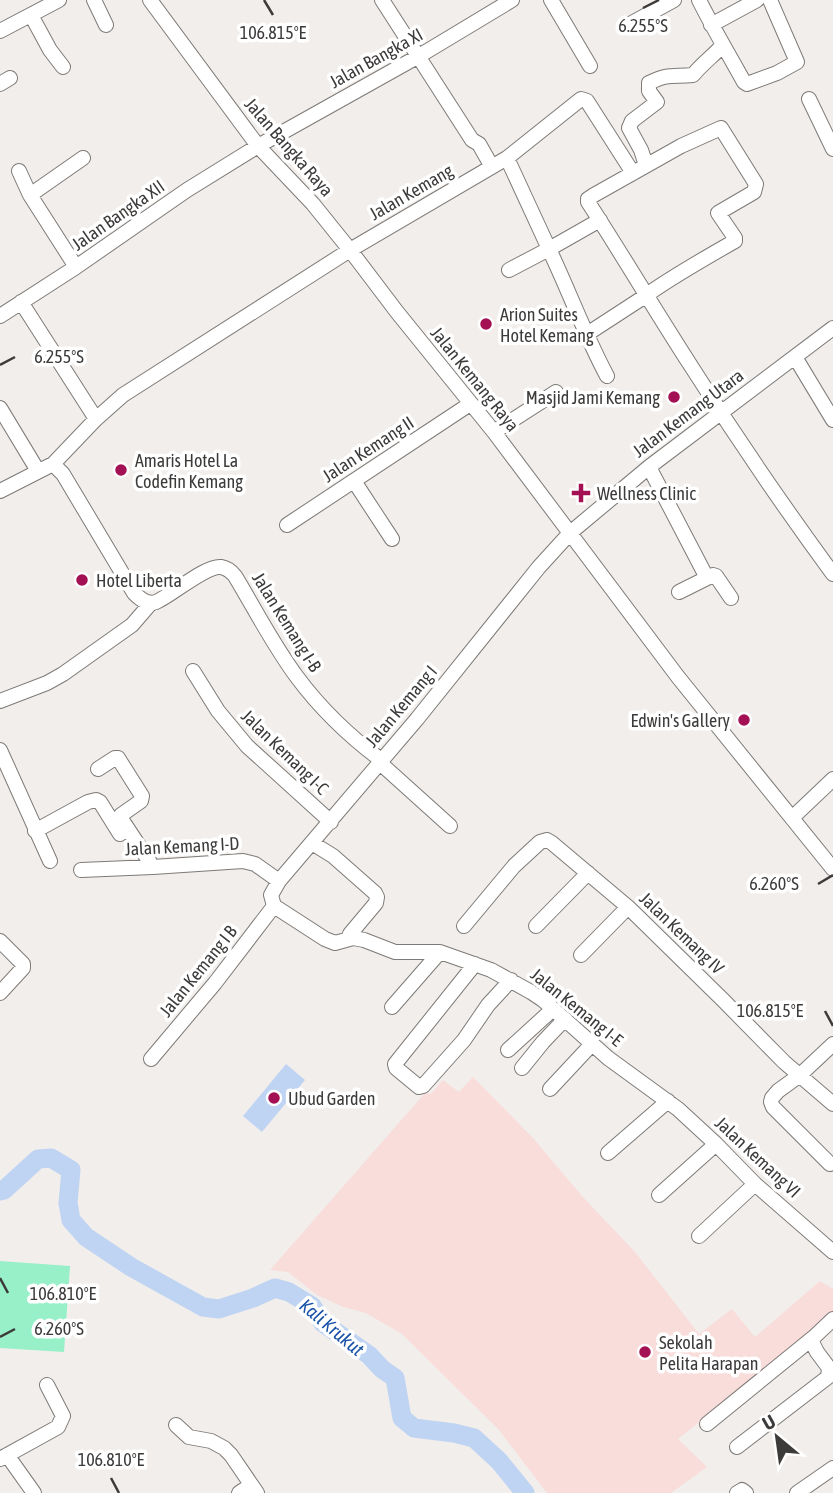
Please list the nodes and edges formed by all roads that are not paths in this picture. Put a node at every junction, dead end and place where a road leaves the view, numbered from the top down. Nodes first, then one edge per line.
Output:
1 (59, 0) edge
2 (94, 0) edge
3 (150, 0) edge
4 (382, 0) edge
5 (512, 0) edge
6 (551, 0) edge
7 (674, 0) edge
8 (699, 0) edge
9 (757, 0) edge
10 (771, 0) edge
11 (32, 15) junction
12 (632, 23) dead end
13 (106, 25) dead end
14 (711, 25) junction
15 (0, 31) edge
16 (723, 45) junction
17 (419, 56) junction
18 (590, 66) dead end
19 (64, 67) dead end
20 (809, 99) dead end
21 (258, 146) junction
22 (833, 149) edge
23 (83, 158) dead end
24 (507, 159) junction
25 (646, 165) junction
26 (492, 167) junction
27 (19, 171) dead end
28 (632, 173) junction
29 (30, 195) junction
30 (600, 220) junction
31 (549, 249) junction
32 (351, 250) junction
33 (76, 267) junction
34 (509, 270) dead end
35 (648, 294) junction
36 (21, 302) junction
37 (0, 316) edge
38 (833, 328) edge
39 (587, 334) junction
40 (794, 357) junction
41 (607, 376) dead end
42 (556, 392) dead end
43 (470, 404) junction
44 (0, 408) edge
45 (721, 412) junction
46 (96, 419) junction
47 (833, 420) edge
48 (494, 432) junction
49 (53, 464) junction
50 (649, 467) junction
51 (38, 471) junction
52 (354, 481) junction
53 (0, 491) edge
54 (287, 525) dead end
55 (570, 533) junction
56 (392, 539) dead end
57 (833, 574) edge
58 (707, 578) junction
59 (679, 592) dead end
60 (731, 598) dead end
61 (151, 603) junction
62 (193, 671) dead end
63 (0, 701) edge
64 (0, 750) edge
65 (380, 761) junction
66 (98, 769) dead end
67 (833, 779) edge
68 (792, 818) junction
69 (331, 822) junction
70 (450, 826) dead end
71 (36, 831) junction
72 (312, 843) junction
73 (50, 861) dead end
74 (147, 868) junction
75 (833, 869) edge
76 (81, 870) dead end
77 (587, 873) junction
78 (279, 881) junction
79 (274, 906) junction
80 (628, 907) junction
81 (464, 926) dead end
82 (536, 926) dead end
83 (350, 934) dead end
84 (0, 941) edge
85 (440, 952) junction
86 (581, 955) dead end
87 (475, 964) junction
88 (511, 980) junction
89 (0, 993) edge
90 (391, 1007) dead end
91 (553, 1009) junction
92 (565, 1019) junction
93 (592, 1044) junction
94 (833, 1044) edge
95 (508, 1050) dead end
96 (151, 1059) dead end
97 (522, 1069) dead end
98 (800, 1075) junction
99 (550, 1089) dead end
100 (654, 1092) joint
101 (668, 1101) junction
102 (833, 1104) edge
103 (716, 1144) junction
104 (608, 1153) dead end
105 (830, 1164) dead end
106 (755, 1184) junction
107 (659, 1195) dead end
108 (698, 1236) dead end
109 (833, 1252) edge
110 (833, 1319) edge
111 (814, 1337) junction
112 (47, 1385) dead end
113 (707, 1424) dead end
114 (176, 1425) dead end
115 (737, 1447) dead end
116 (4, 1457) edge
117 (833, 1468) edge
118 (249, 1490) edge
119 (34, 1493) edge
120 (737, 1493) edge
121 (747, 1493) edge
122 (797, 1493) edge

1 - 11 street
2 - 13 street
3 - 21 street, Jalan Bangka Raya
4 - 17 street
5 - 17 street, Jalan Bangka XI
6 - 18 street
7 - 12 street
8 - 14 street
9 - 14 street
10 - 16 street
11 - 15 street
11 - 19 street
14 - 16 street
16 - 25 street
17 - 21 street, Jalan Bangka XI
17 - 26 street
20 - 22 street
21 - 32 street, Jalan Bangka Raya
21 - 33 street, Jalan Bangka XII
23 - 29 street
24 - 26 street, Jalan Kemang
24 - 28 street, Jalan Kemang
24 - 31 street
25 - 28 street
25 - 35 street
26 - 32 street, Jalan Kemang
27 - 29 street
28 - 30 street
29 - 33 street
30 - 31 street
30 - 35 street
31 - 34 street
31 - 39 street
32 - 43 street, Jalan Kemang Raya
32 - 46 street
33 - 36 street, Jalan Bangka XII
35 - 39 street
35 - 45 street
36 - 37 street, Jalan Bangka XII
36 - 46 street
38 - 40 street, Jalan Kemang Utara
39 - 41 street
40 - 45 street, Jalan Kemang Utara
40 - 47 street
42 - 48 street
43 - 48 street, Jalan Kemang Raya
43 - 52 street, Jalan Kemang II
44 - 51 street
45 - 50 street, Jalan Kemang Utara
45 - 57 street
46 - 49 street
48 - 55 street, Jalan Kemang Raya
49 - 51 street
49 - 61 street
50 - 55 street, Jalan Kemang Utara
50 - 58 street
51 - 53 street
52 - 54 street, Jalan Kemang II
52 - 56 street
55 - 65 street, Jalan Kemang I
55 - 68 street, Jalan Kemang Raya
58 - 59 street
58 - 60 street
61 - 63 street
61 - 65 street, Jalan Kemang I-B
62 - 69 street, Jalan Kemang I-C
64 - 71 street
65 - 69 street, Jalan Kemang I
65 - 70 street
66 - 74 street
67 - 68 street
68 - 75 street, Jalan Kemang Raya
69 - 72 street, Jalan Kemang I
71 - 73 street
71 - 74 street
72 - 78 street, Jalan Kemang I
72 - 83 street
74 - 76 street, Jalan Kemang I-D
74 - 78 street, Jalan Kemang I-D
77 - 80 street, Jalan Kemang IV
77 - 81 street, Jalan Kemang IV
77 - 82 street
78 - 79 street, Jalan Kemang I
79 - 85 street, Jalan Kemang I-E
79 - 96 street, Jalan Kemang I B
80 - 86 street
80 - 98 street, Jalan Kemang IV
84 - 89 street
85 - 87 street, Jalan Kemang I-E
85 - 90 street
87 - 88 street, Jalan Kemang I-E
87 - 88 street
88 - 91 street, Jalan Kemang I-E
91 - 92 street, Jalan Kemang I-E
91 - 95 street
92 - 93 street, Jalan Kemang I-E
92 - 97 street
93 - 99 street
93 - 100 street, Jalan Kemang I-E
94 - 98 street
98 - 102 street, Jalan Kemang IV
98 - 105 street
100 - 101 street, Jalan Kemang VI
101 - 103 street, Jalan Kemang VI
101 - 104 street
103 - 106 street, Jalan Kemang VI
103 - 107 street
106 - 108 street
106 - 109 street, Jalan Kemang VI
110 - 111 street
111 - 113 street
111 - 115 street
112 - 116 street
114 - 118 street
116 - 119 street
117 - 122 street
120 - 121 street

